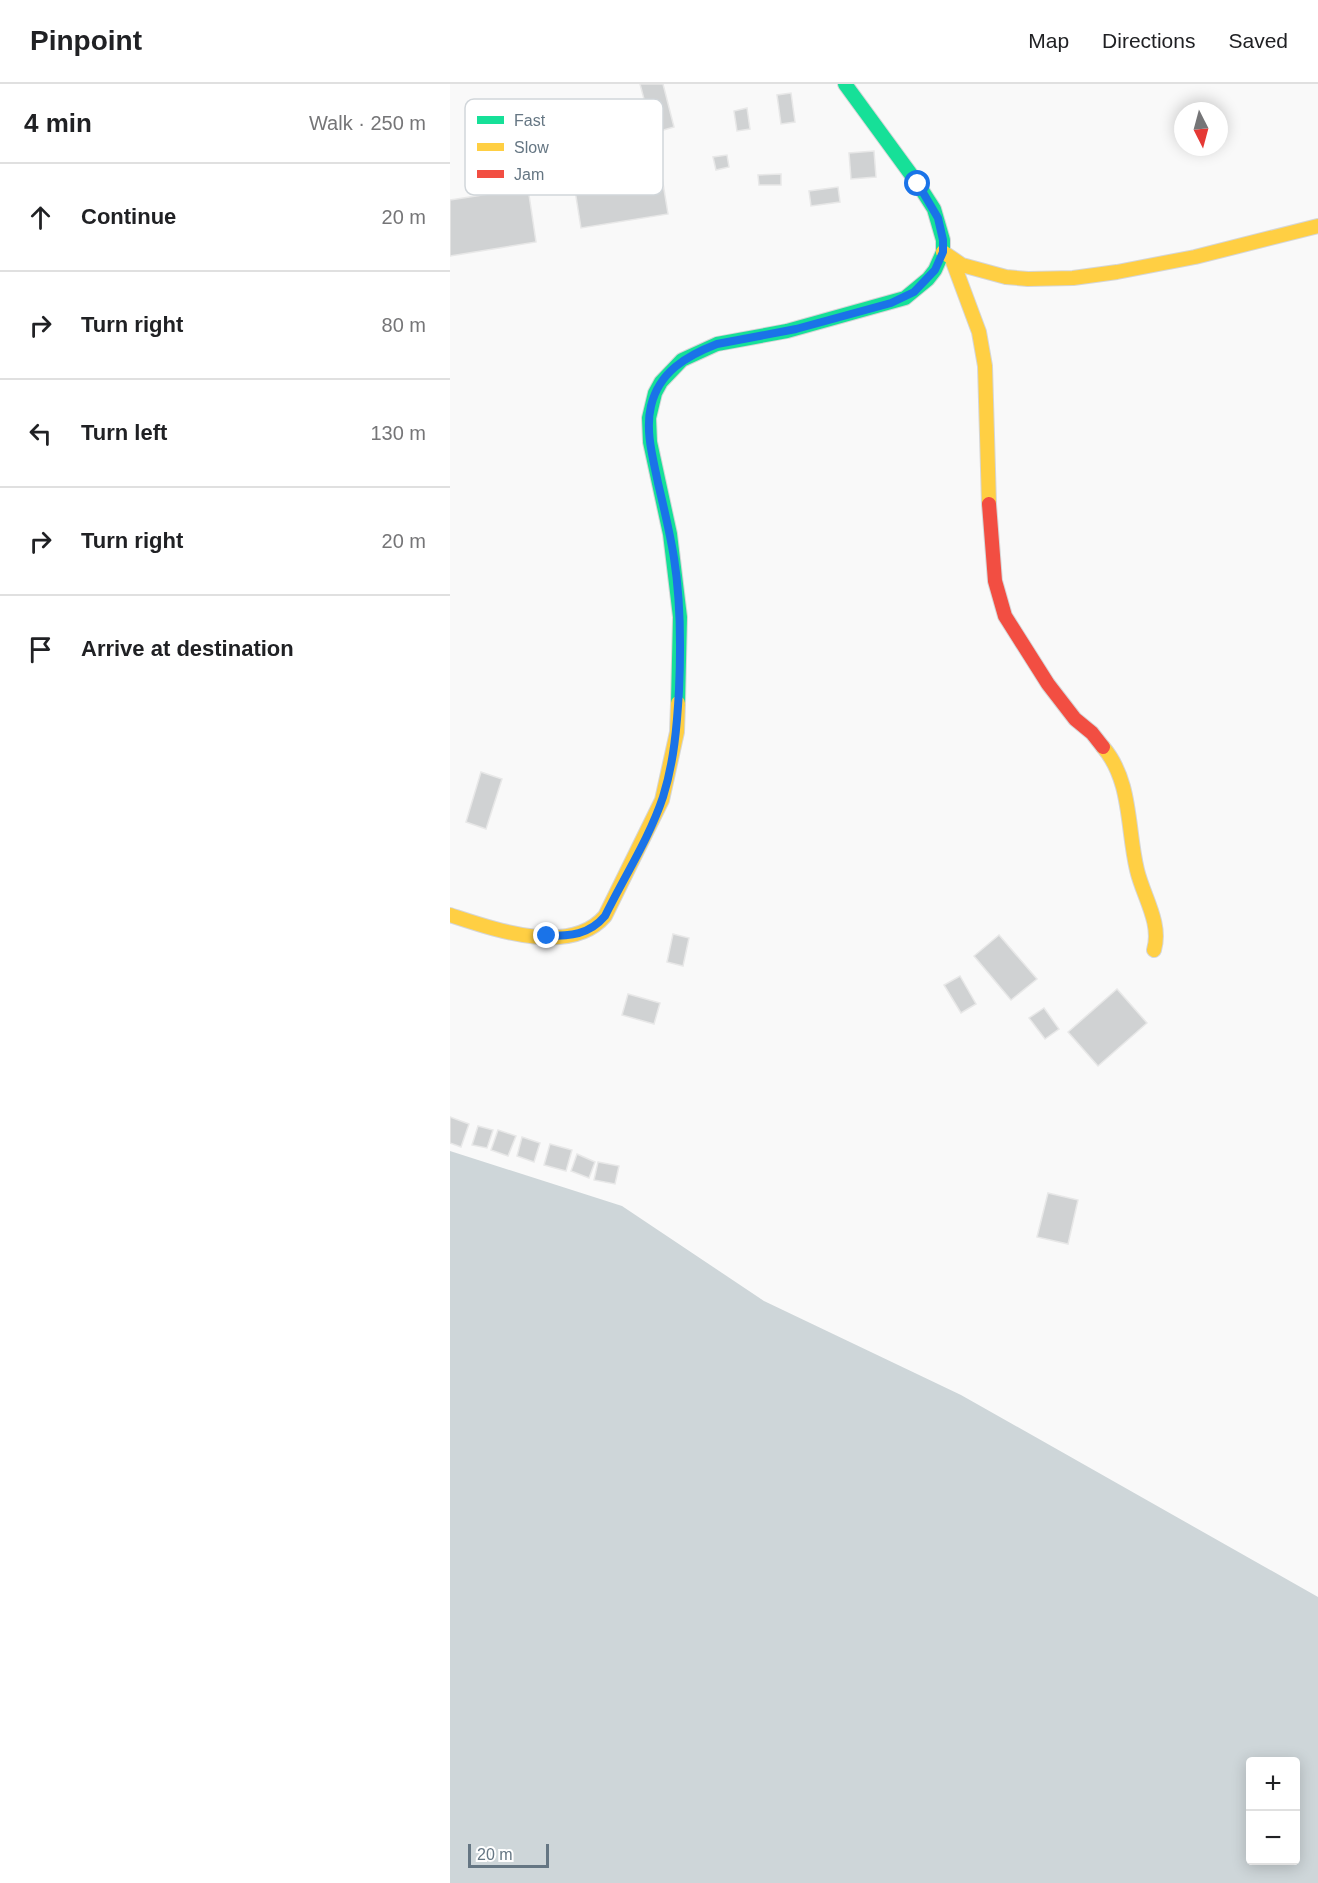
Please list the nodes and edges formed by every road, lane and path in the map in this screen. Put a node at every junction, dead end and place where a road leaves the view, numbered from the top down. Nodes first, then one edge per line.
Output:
1 (845, 84) edge
2 (1318, 226) edge
3 (948, 257) junction
4 (450, 915) edge
5 (1154, 950) dead end

1 - 3 street
2 - 3 street
3 - 4 street
3 - 5 street

